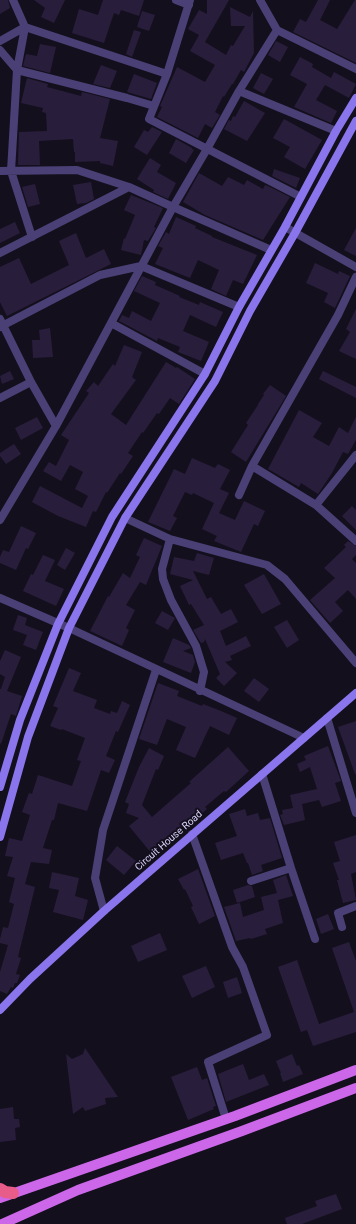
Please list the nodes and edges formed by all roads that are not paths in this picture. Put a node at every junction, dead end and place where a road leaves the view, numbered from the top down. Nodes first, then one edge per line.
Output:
1 (13, 0) edge
2 (176, 0) edge
3 (260, 0) edge
4 (190, 3) edge
5 (25, 27) junction
6 (277, 30) junction
7 (0, 41) edge
8 (0, 50) edge
9 (356, 69) edge
10 (17, 70) junction
11 (166, 74) junction
12 (239, 91) junction
13 (356, 98) edge
14 (154, 106) junction
15 (356, 120) edge
16 (336, 131) junction
17 (207, 149) junction
18 (0, 171) edge
19 (11, 171) junction
20 (129, 187) junction
21 (301, 197) junction
22 (173, 208) junction
23 (285, 227) junction
24 (295, 233) junction
25 (32, 237) junction
26 (271, 250) junction
27 (0, 253) edge
28 (141, 266) junction
29 (356, 267) edge
30 (356, 277) edge
31 (239, 307) junction
32 (111, 323) junction
33 (1, 324) edge
34 (205, 374) junction
35 (31, 382) junction
36 (0, 398) edge
37 (56, 426) junction
38 (356, 454) edge
39 (252, 466) junction
40 (239, 495) dead end
41 (316, 505) junction
42 (125, 518) junction
43 (0, 520) edge
44 (170, 539) junction
45 (356, 541) edge
46 (0, 598) edge
47 (58, 624) junction
48 (69, 628) junction
49 (356, 663) edge
50 (156, 670) junction
51 (200, 690) junction
52 (356, 693) edge
53 (327, 718) junction
54 (304, 738) junction
55 (262, 774) junction
56 (0, 787) edge
57 (356, 813) edge
58 (192, 834) junction
59 (0, 837) edge
60 (291, 868) junction
61 (251, 880) dead end
62 (356, 906) edge
63 (104, 911) junction
64 (342, 927) dead end
65 (315, 939) dead end
66 (0, 1010) edge
67 (356, 1070) edge
68 (356, 1088) edge
69 (226, 1119) junction
70 (0, 1189) edge
71 (13, 1193) junction
72 (0, 1198) edge
73 (2, 1224) edge

1 - 5 street
2 - 4 street
3 - 6 street
4 - 11 street
5 - 7 street
5 - 10 street
5 - 11 street
6 - 9 street
6 - 12 street
8 - 10 street
10 - 14 street
10 - 19 street
11 - 14 street
12 - 16 street
12 - 17 street
13 - 16 street
14 - 17 street
15 - 24 street
16 - 21 street
17 - 21 street
17 - 22 street
18 - 19 street
19 - 20 street
19 - 25 street
20 - 22 street
20 - 25 street
21 - 23 street
22 - 26 street
22 - 28 street
23 - 24 street
23 - 26 street
24 - 29 street
24 - 42 street
25 - 27 street
26 - 31 street
28 - 31 street
28 - 32 street
28 - 33 street
30 - 39 street
31 - 34 street
32 - 34 street
32 - 37 street
33 - 35 street
34 - 47 street
35 - 36 street
35 - 37 street
37 - 43 street
38 - 41 street
39 - 40 street
39 - 41 street
41 - 45 street
42 - 44 street
42 - 48 street
44 - 49 street
44 - 51 street
46 - 47 street
47 - 48 street
47 - 56 street
48 - 50 street
48 - 59 street
50 - 51 street
50 - 63 street
51 - 54 street
52 - 53 street, Circuit House Road
53 - 54 street, Circuit House Road
53 - 57 street
54 - 55 street, Circuit House Road
55 - 58 street, Circuit House Road
55 - 60 street
58 - 63 street, Circuit House Road
58 - 69 street
60 - 61 street
60 - 65 street
62 - 64 street
63 - 66 street, Circuit House Road
67 - 69 main road
68 - 73 main road
69 - 71 main road
70 - 71 highway
71 - 72 main road

